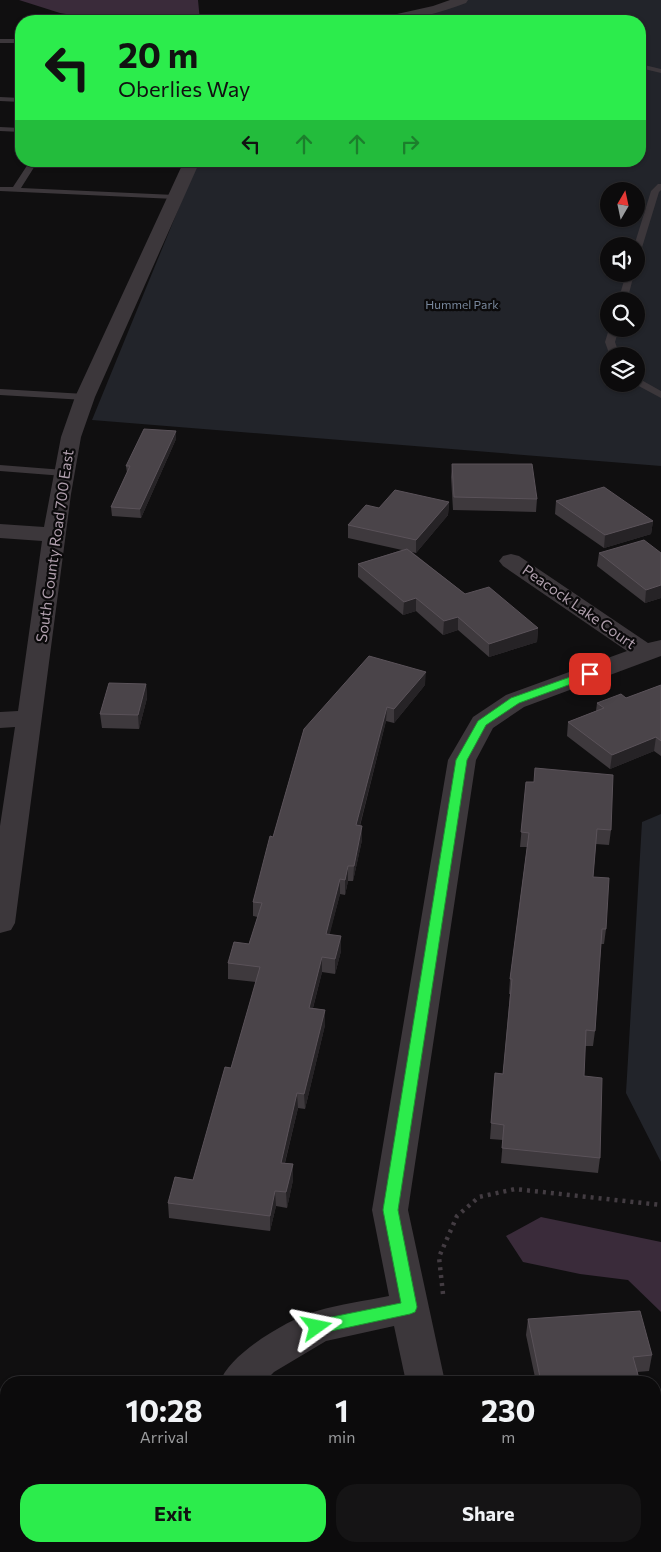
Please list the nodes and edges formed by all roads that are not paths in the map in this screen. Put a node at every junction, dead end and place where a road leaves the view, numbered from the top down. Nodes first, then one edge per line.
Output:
1 (462, 0) edge
2 (410, 15) edge
3 (0, 40) edge
4 (15, 41) edge
5 (646, 67) edge
6 (661, 71) edge
7 (0, 99) edge
8 (15, 100) edge
9 (0, 129) edge
10 (15, 130) edge
11 (30, 167) edge
12 (189, 167) edge
13 (661, 186) edge
14 (0, 189) edge
15 (16, 190) junction
16 (175, 196) junction
17 (641, 237) edge
18 (645, 385) edge
19 (0, 392) edge
20 (661, 395) edge
21 (85, 397) junction
22 (0, 468) edge
23 (64, 473) junction
24 (0, 532) edge
25 (55, 535) junction
26 (511, 561) dead end
27 (653, 650) edge
28 (0, 720) edge
29 (30, 720) junction
30 (0, 924) edge
31 (427, 1304) junction
32 (244, 1376) edge
33 (425, 1376) edge

1 - 2 street
3 - 4 lane
5 - 6 lane
7 - 8 lane
9 - 10 lane
11 - 15 lane
12 - 16 street, South County Road 700 East
13 - 17 lane
14 - 15 lane
15 - 16 lane
16 - 21 street, South County Road 700 East
18 - 20 lane
19 - 21 lane
21 - 23 street, South County Road 700 East
22 - 23 lane
23 - 25 street, South County Road 700 East
24 - 25 street
25 - 29 street, South County Road 700 East
26 - 27 street, Peacock Lake Court
27 - 31 street
28 - 29 street
29 - 30 street, South County Road 700 East
31 - 32 street
31 - 33 street

